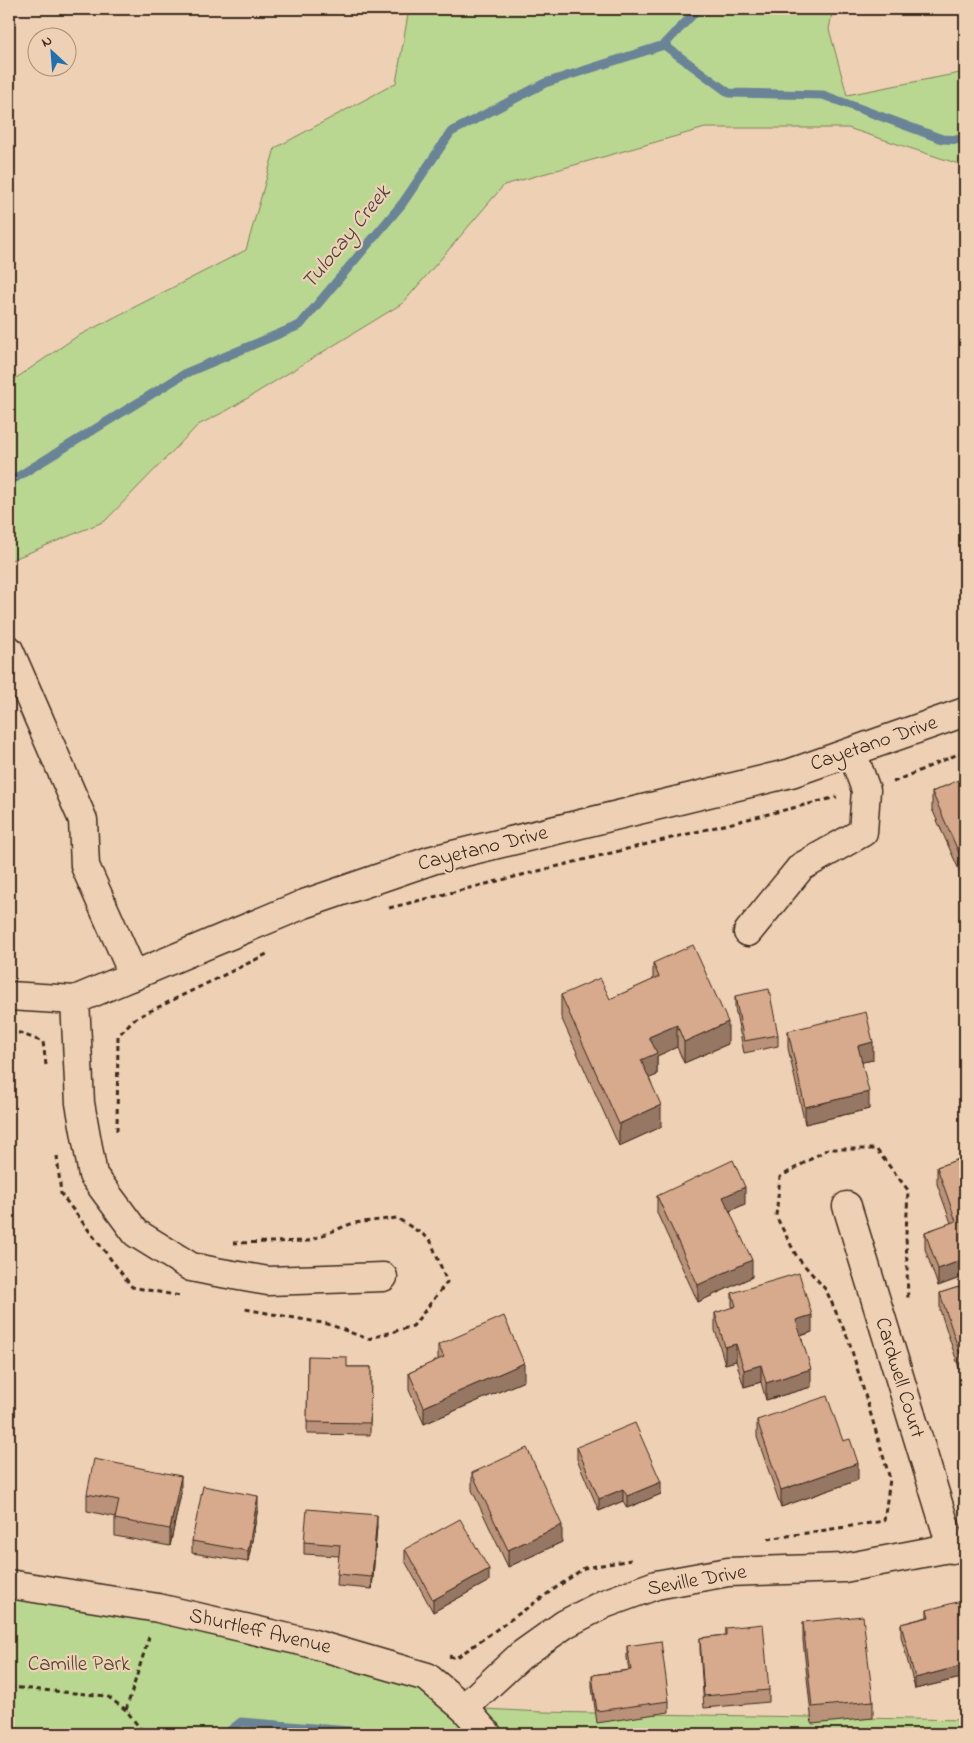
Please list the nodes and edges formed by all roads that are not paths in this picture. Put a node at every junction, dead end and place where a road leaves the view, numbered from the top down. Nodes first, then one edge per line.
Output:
1 (9, 650) edge
2 (965, 712) edge
3 (852, 752) junction
4 (748, 932) dead end
5 (134, 976) junction
6 (9, 996) edge
7 (75, 1000) junction
8 (846, 1206) dead end
9 (383, 1277) dead end
10 (959, 1547) edge
11 (9, 1584) edge
12 (464, 1708) junction
13 (487, 1734) edge

1 - 5 street
2 - 3 street, Cayetano Drive
3 - 4 street
3 - 5 street, Cayetano Drive
5 - 7 street, Cayetano Drive
6 - 7 street, Cayetano Drive
7 - 9 street
8 - 10 street, Cardwell Court
10 - 12 street, Seville Drive
11 - 12 street, Shurtleff Avenue
12 - 13 street, Shurtleff Avenue

